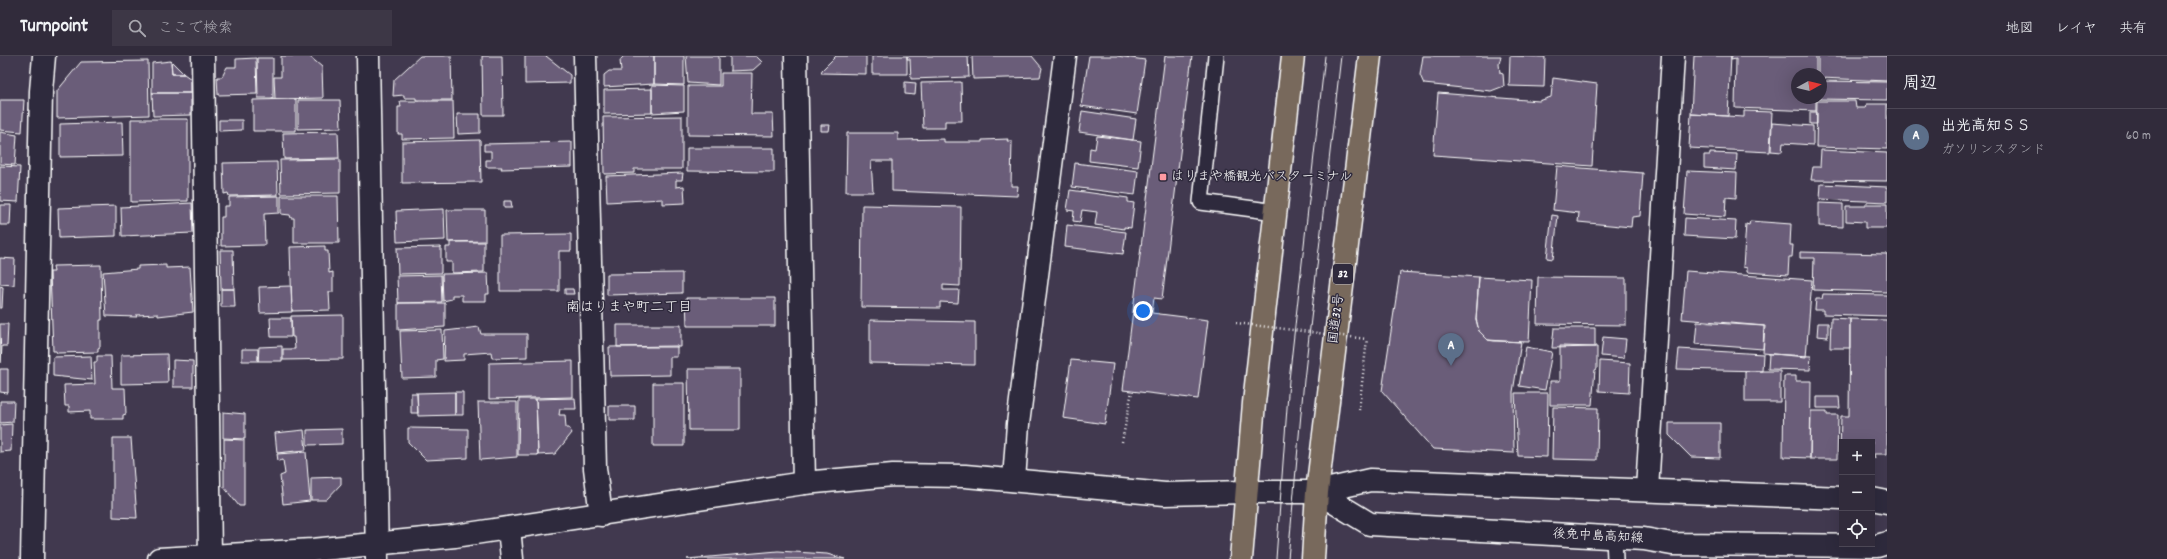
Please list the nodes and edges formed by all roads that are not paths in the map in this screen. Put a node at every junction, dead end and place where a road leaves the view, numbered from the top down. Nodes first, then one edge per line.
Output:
1 (44, 56) edge
2 (203, 56) edge
3 (368, 56) edge
4 (585, 56) edge
5 (796, 56) edge
6 (1065, 56) edge
7 (1216, 56) edge
8 (1293, 56) edge
9 (1370, 56) edge
10 (1673, 56) edge
11 (1276, 212) junction
12 (1014, 480) junction
13 (804, 483) junction
14 (1647, 490) junction
15 (1245, 492) junction
16 (1317, 492) junction
17 (1839, 498) edge
18 (1875, 500) edge
19 (1887, 502) edge
20 (601, 515) junction
21 (508, 528) junction
22 (1614, 537) junction
23 (1887, 543) edge
24 (377, 551) edge
25 (210, 556) junction
26 (32, 559) edge
27 (159, 559) edge
28 (512, 559) edge
29 (1241, 559) edge
30 (1313, 559) edge
31 (1616, 559) edge

1 - 26 street
2 - 25 street
3 - 24 street
4 - 20 street
5 - 13 street
6 - 12 street
7 - 11 lane
8 - 11 highway
9 - 16 highway, 国道32号 / 32
10 - 14 street
11 - 15 highway
12 - 13 street
12 - 15 street
13 - 20 street
14 - 16 street
14 - 17 street
15 - 16 street
15 - 29 highway
16 - 22 street, 後免中島高知線
16 - 30 highway, 国道32号 / 32
18 - 19 street
20 - 21 street
21 - 24 street
21 - 28 street
22 - 23 street, 後免中島高知線
22 - 31 lane
24 - 25 street
25 - 27 street

